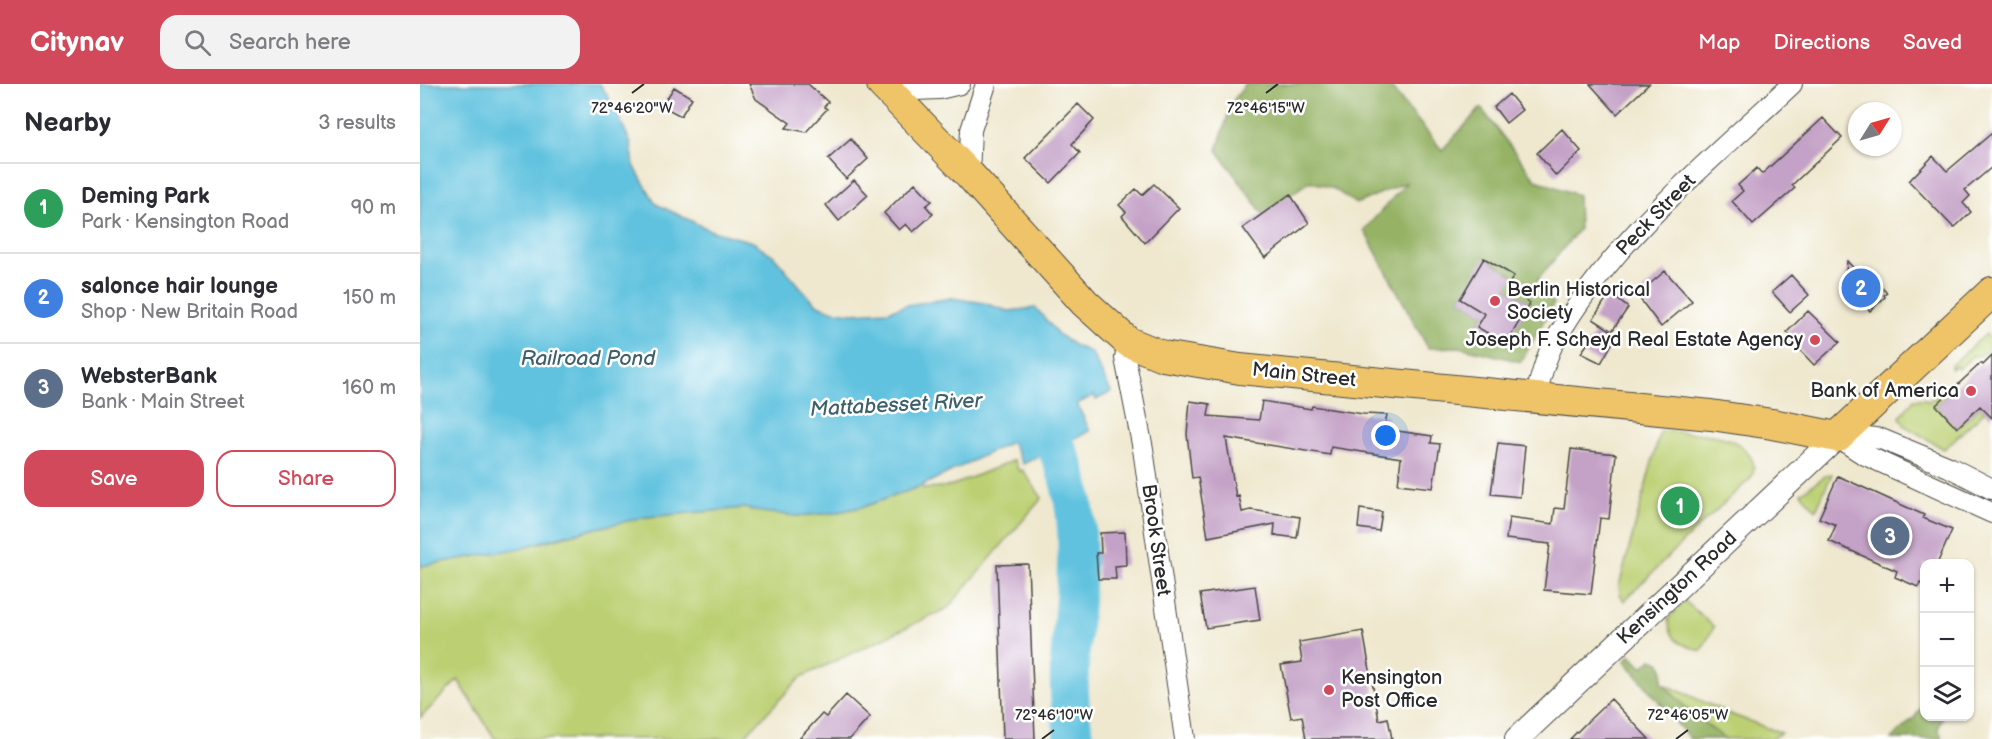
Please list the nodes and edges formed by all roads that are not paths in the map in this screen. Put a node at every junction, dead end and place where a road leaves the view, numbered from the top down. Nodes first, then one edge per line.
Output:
1 (960, 84) edge
2 (986, 84) edge
3 (1787, 86) edge
4 (886, 87) edge
5 (969, 174) junction
6 (1992, 292) edge
7 (1128, 342) junction
8 (1534, 399) junction
9 (1837, 437) junction
10 (1948, 467) junction
11 (1940, 488) junction
12 (1992, 489) edge
13 (1992, 513) edge
14 (1185, 739) edge
15 (1517, 739) edge

1 - 4 street
2 - 5 street
3 - 8 street, Peck Street
4 - 5 main road, Main Street
5 - 7 main road, Main Street
6 - 9 main road
7 - 8 main road, Main Street
7 - 14 street, Brook Street
8 - 9 main road, Main Street
9 - 10 street, Main Street
9 - 11 street, Main Street
9 - 15 street, Kensington Road
10 - 11 street
10 - 12 street, Main Street
11 - 13 street, Main Street

